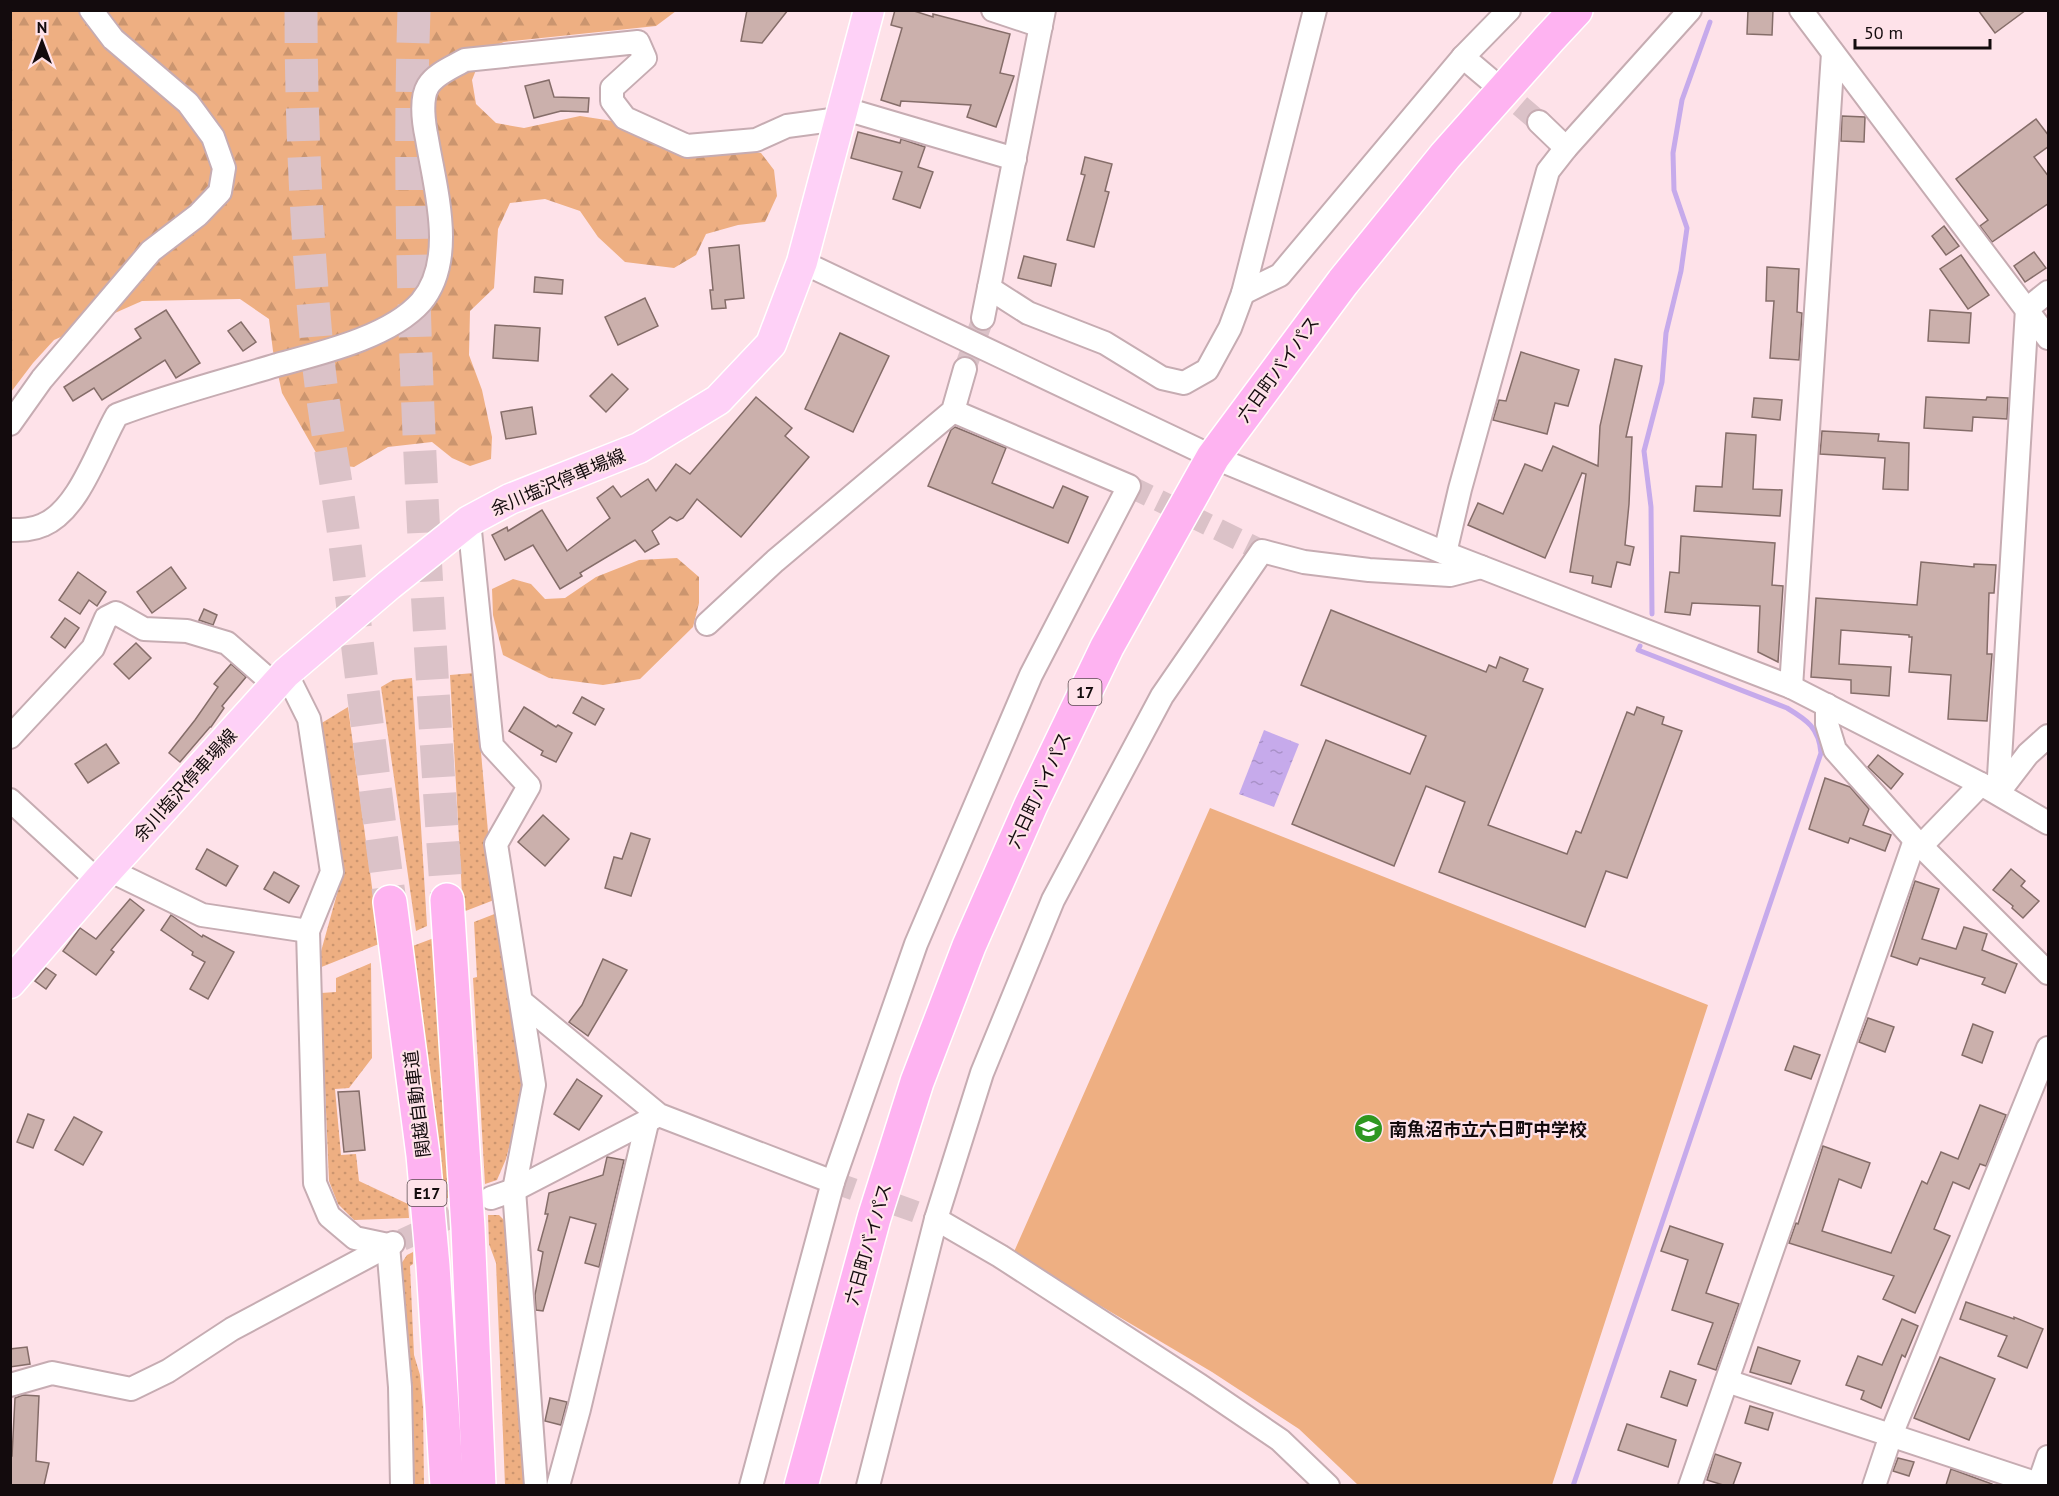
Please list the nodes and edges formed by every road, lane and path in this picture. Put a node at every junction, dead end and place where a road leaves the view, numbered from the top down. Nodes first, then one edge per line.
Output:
1 (91, 10) edge
2 (869, 10) edge
3 (993, 10) edge
4 (1315, 10) edge
5 (1509, 10) edge
6 (1576, 10) edge
7 (1690, 10) edge
8 (1801, 10) edge
9 (1043, 18) edge
10 (1833, 53) junction
11 (1463, 57) junction
12 (1495, 84) tunnel mouth
13 (841, 113) junction
14 (1539, 122) tunnel mouth
15 (1566, 148) junction
16 (1015, 159) junction
17 (802, 262) junction
18 (989, 288) junction
19 (2049, 292) edge
20 (1243, 293) junction
21 (2027, 309) junction
22 (983, 318) tunnel mouth
23 (2049, 338) edge
24 (965, 369) tunnel mouth
25 (953, 411) junction
26 (10, 424) edge
27 (1213, 457) junction
28 (469, 521) junction
29 (10, 530) edge
30 (1445, 553) junction
31 (1481, 567) junction
32 (707, 624) dead end
33 (280, 679) junction
34 (1791, 687) junction
35 (1827, 705) junction
36 (2049, 736) edge
37 (10, 737) edge
38 (1990, 789) junction
39 (10, 800) edge
40 (2049, 823) edge
41 (1918, 843) junction
42 (103, 876) junction
43 (447, 900) tunnel mouth
44 (390, 902) tunnel mouth
45 (308, 931) junction
46 (2049, 973) edge
47 (10, 983) edge
48 (522, 1002) junction
49 (2049, 1048) edge
50 (653, 1119) junction
51 (833, 1182) junction
52 (514, 1190) junction
53 (491, 1198) tunnel mouth
54 (936, 1219) junction
55 (395, 1242) junction
56 (1727, 1381) junction
57 (10, 1385) edge
58 (1891, 1435) junction
59 (2049, 1457) edge
60 (402, 1485) edge
61 (447, 1485) edge
62 (479, 1485) edge
63 (536, 1485) edge
64 (558, 1485) edge
65 (751, 1485) edge
66 (801, 1485) edge
67 (868, 1485) edge
68 (1328, 1485) edge
69 (1690, 1485) edge
70 (1874, 1485) edge
71 (2040, 1485) edge

1 - 26 street
2 - 13 main road, 余川塩沢停車場線
3 - 9 street
4 - 20 street
5 - 11 street
6 - 27 highway, 六日町バイパス / 17
7 - 15 street
8 - 10 street
9 - 16 street
10 - 21 street
10 - 34 street
11 - 12 street
11 - 20 street
13 - 16 street
13 - 17 main road, 余川塩沢停車場線
13 - 29 street
14 - 15 street
15 - 30 street
16 - 18 street
17 - 27 street
17 - 28 main road, 余川塩沢停車場線
18 - 20 street
18 - 22 street
19 - 21 street
21 - 23 street
21 - 38 street
24 - 25 street
25 - 32 street
25 - 51 street
27 - 30 street
27 - 66 highway, 六日町バイパス / 17
28 - 33 main road, 余川塩沢停車場線
28 - 48 street
30 - 31 street
31 - 34 street
31 - 54 street
33 - 37 street
33 - 42 main road, 余川塩沢停車場線
33 - 45 street
34 - 35 street
35 - 38 street
35 - 41 street
36 - 38 street
38 - 40 street
38 - 41 street
39 - 42 street
41 - 46 street
41 - 56 street
42 - 45 street
42 - 47 main road, 余川塩沢停車場線
43 - 62 highway, E17
44 - 61 highway, 関越自動車道 / E17
45 - 55 street
48 - 50 street
48 - 52 street
49 - 58 street
50 - 51 street
50 - 52 street
50 - 64 street
51 - 65 street
52 - 53 street
52 - 63 street
54 - 67 street
54 - 68 street
55 - 57 street
55 - 60 street
56 - 58 street
56 - 69 street
58 - 70 street
58 - 71 street
59 - 71 street

